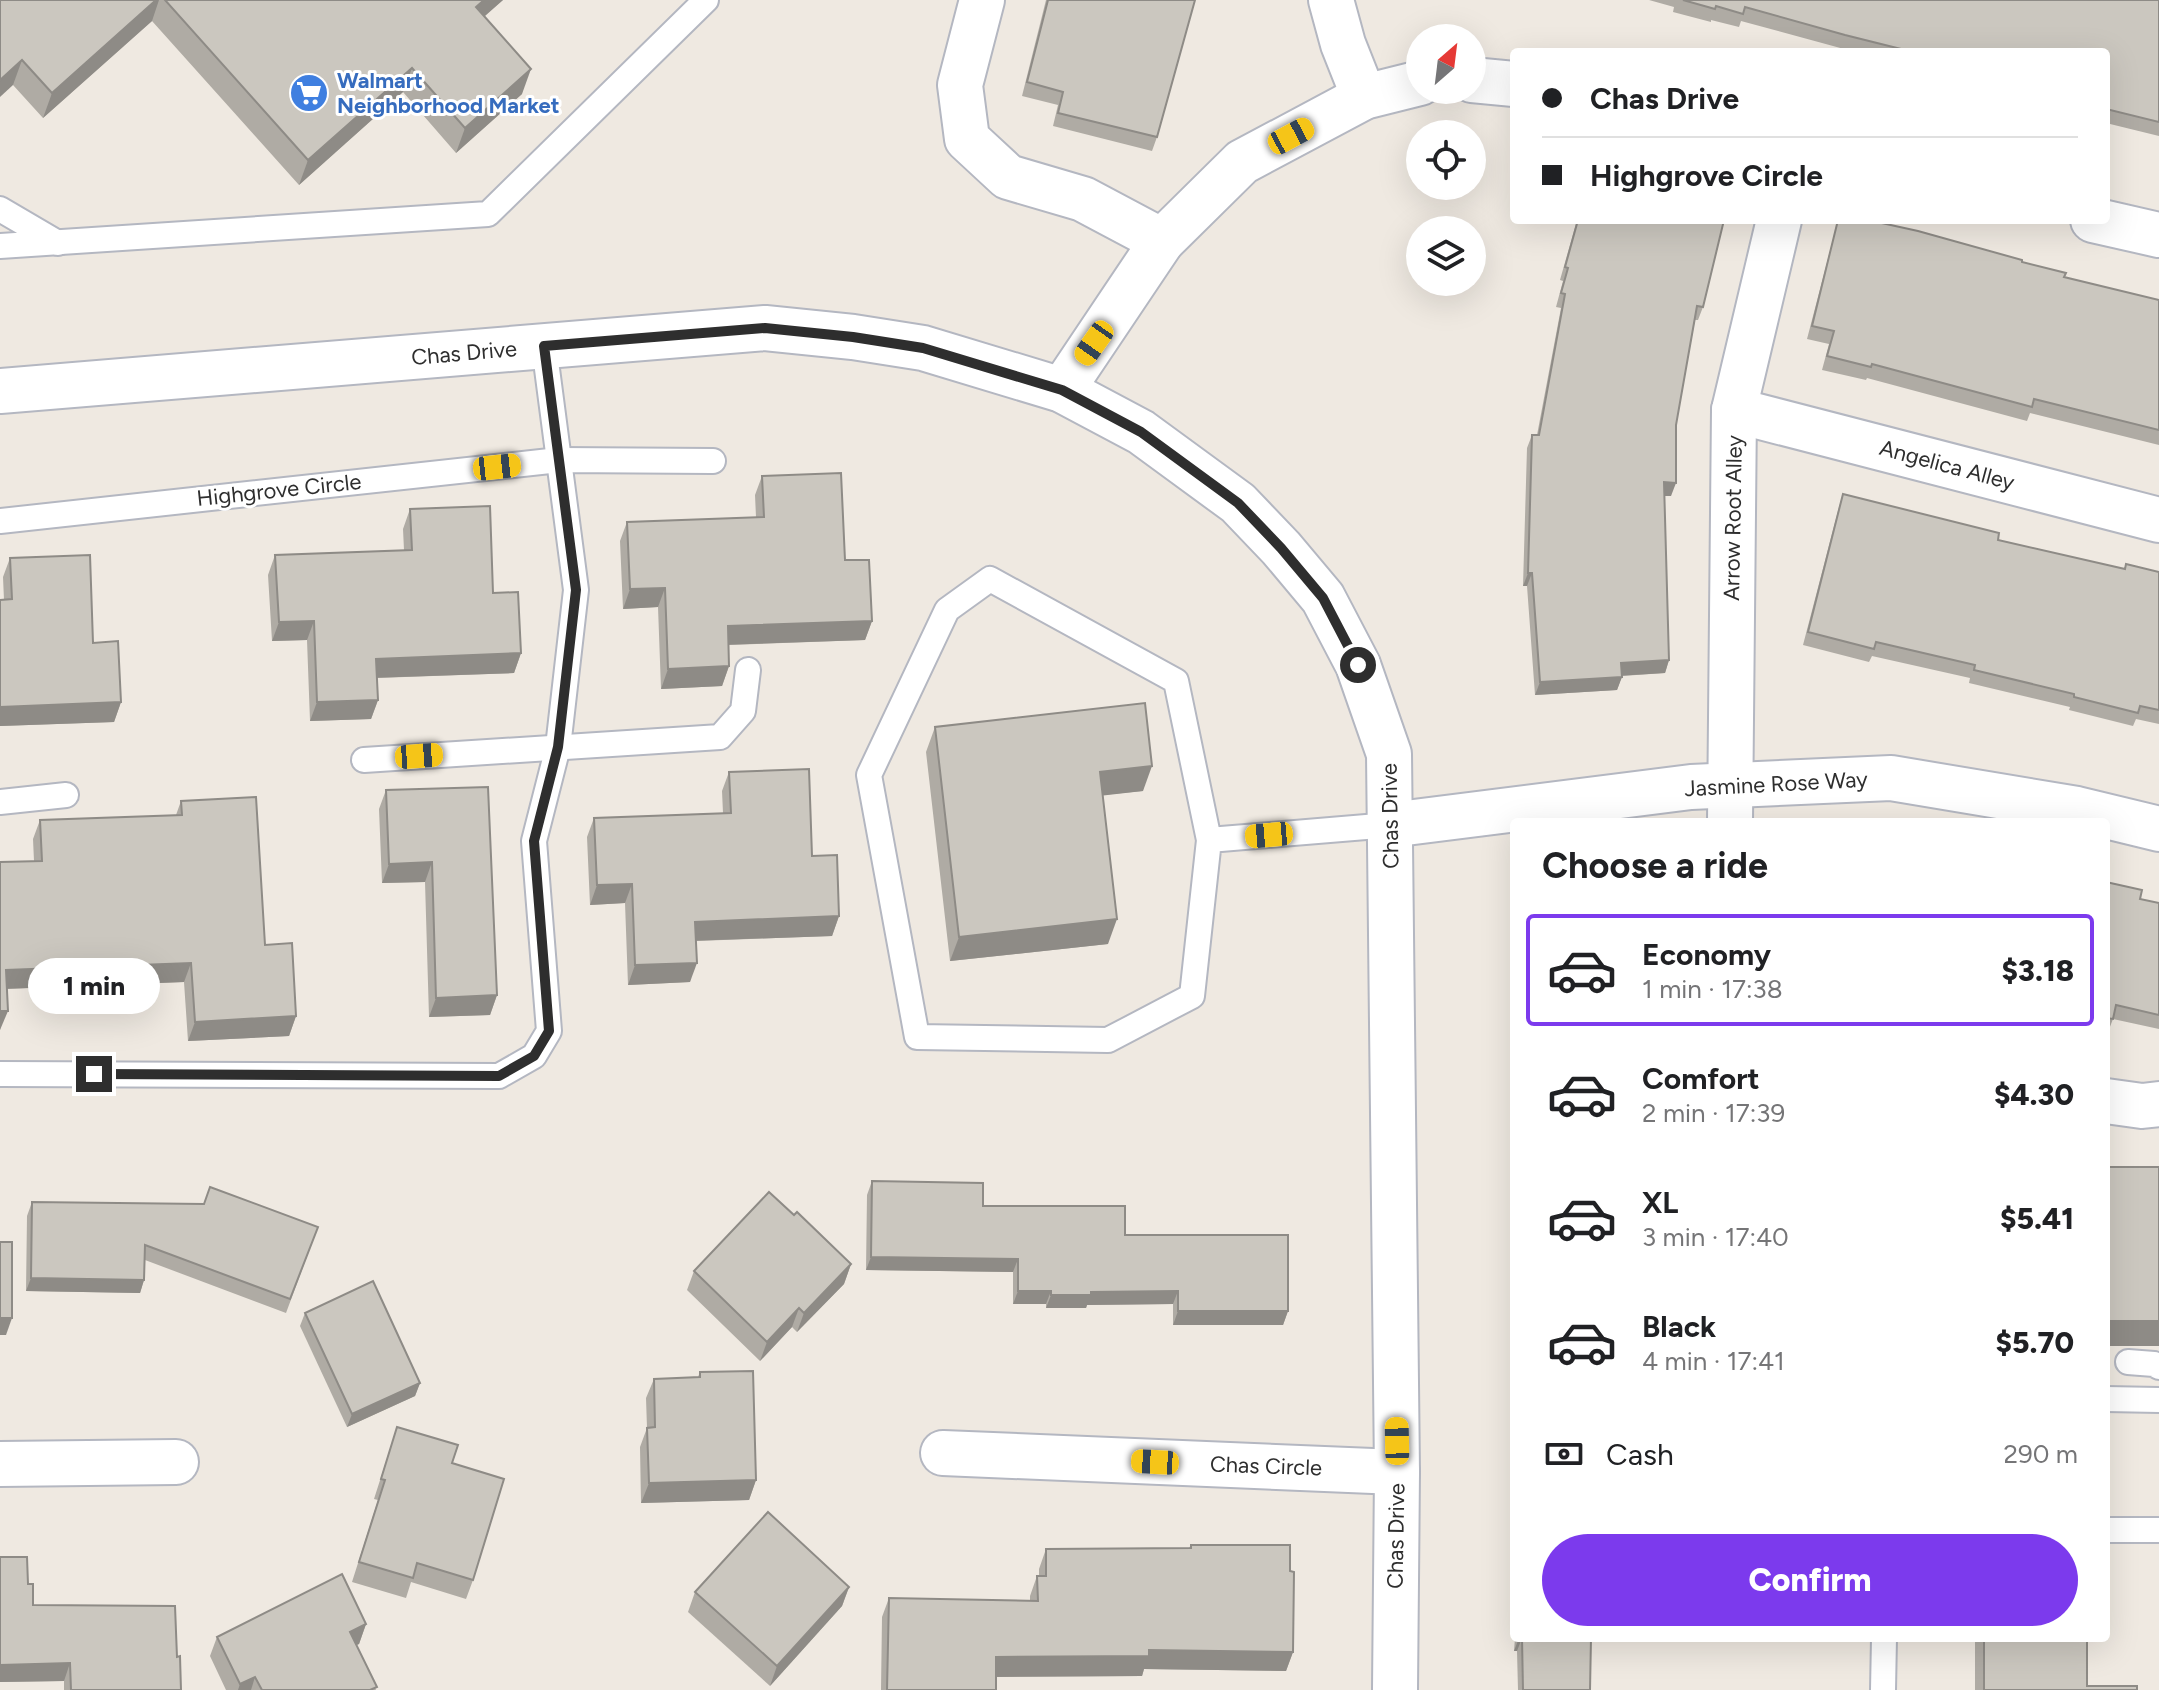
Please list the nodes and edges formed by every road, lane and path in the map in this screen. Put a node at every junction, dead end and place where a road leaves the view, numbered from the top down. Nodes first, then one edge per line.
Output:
1 (706, 0) edge
2 (982, 0) edge
3 (1331, 0) edge
4 (1486, 81) edge
5 (1510, 84) edge
6 (1406, 86) edge
7 (1364, 97) junction
8 (0, 209) edge
9 (1778, 224) edge
10 (2110, 224) edge
11 (2159, 235) edge
12 (1162, 241) junction
13 (58, 243) junction
14 (0, 246) edge
15 (544, 346) junction
16 (1062, 390) junction
17 (0, 391) edge
18 (1734, 410) junction
19 (559, 460) junction
20 (713, 461) dead end
21 (2159, 520) edge
22 (0, 521) edge
23 (748, 670) dead end
24 (558, 747) junction
25 (364, 760) dead end
26 (66, 795) dead end
27 (0, 802) edge
28 (1729, 804) edge
29 (1390, 825) junction
30 (2159, 829) edge
31 (1209, 840) junction
32 (0, 1074) edge
33 (2110, 1102) edge
34 (2159, 1104) edge
35 (2128, 1362) edge
36 (2159, 1367) edge
37 (2110, 1399) edge
38 (2159, 1400) edge
39 (943, 1453) dead end
40 (176, 1462) dead end
41 (0, 1464) edge
42 (1397, 1472) junction
43 (2110, 1530) edge
44 (2159, 1530) edge
45 (1884, 1642) edge
46 (1395, 1690) edge
47 (1883, 1690) edge

1 - 13 lane
2 - 12 street
3 - 7 street
4 - 5 street
6 - 7 street
7 - 12 street
8 - 13 lane
9 - 18 street, Arrow Root Alley
10 - 11 street
12 - 16 street
13 - 14 lane
15 - 16 street, Chas Drive
15 - 17 street, Chas Drive
15 - 19 lane
16 - 29 street, Chas Drive
18 - 21 street, Angelica Alley
18 - 28 street, Arrow Root Alley
19 - 20 lane, Highgrove Circle
19 - 22 lane, Highgrove Circle
19 - 24 lane
23 - 24 lane
24 - 25 lane
24 - 32 lane
26 - 27 lane
28 - 29 street, Jasmine Rose Way
28 - 30 street, Jasmine Rose Way
29 - 31 lane
29 - 42 street, Chas Drive
31 - 31 lane
33 - 34 street
35 - 36 lane
37 - 38 lane
39 - 42 street, Chas Circle
40 - 41 street
42 - 46 street, Chas Drive
43 - 44 lane
45 - 47 lane

